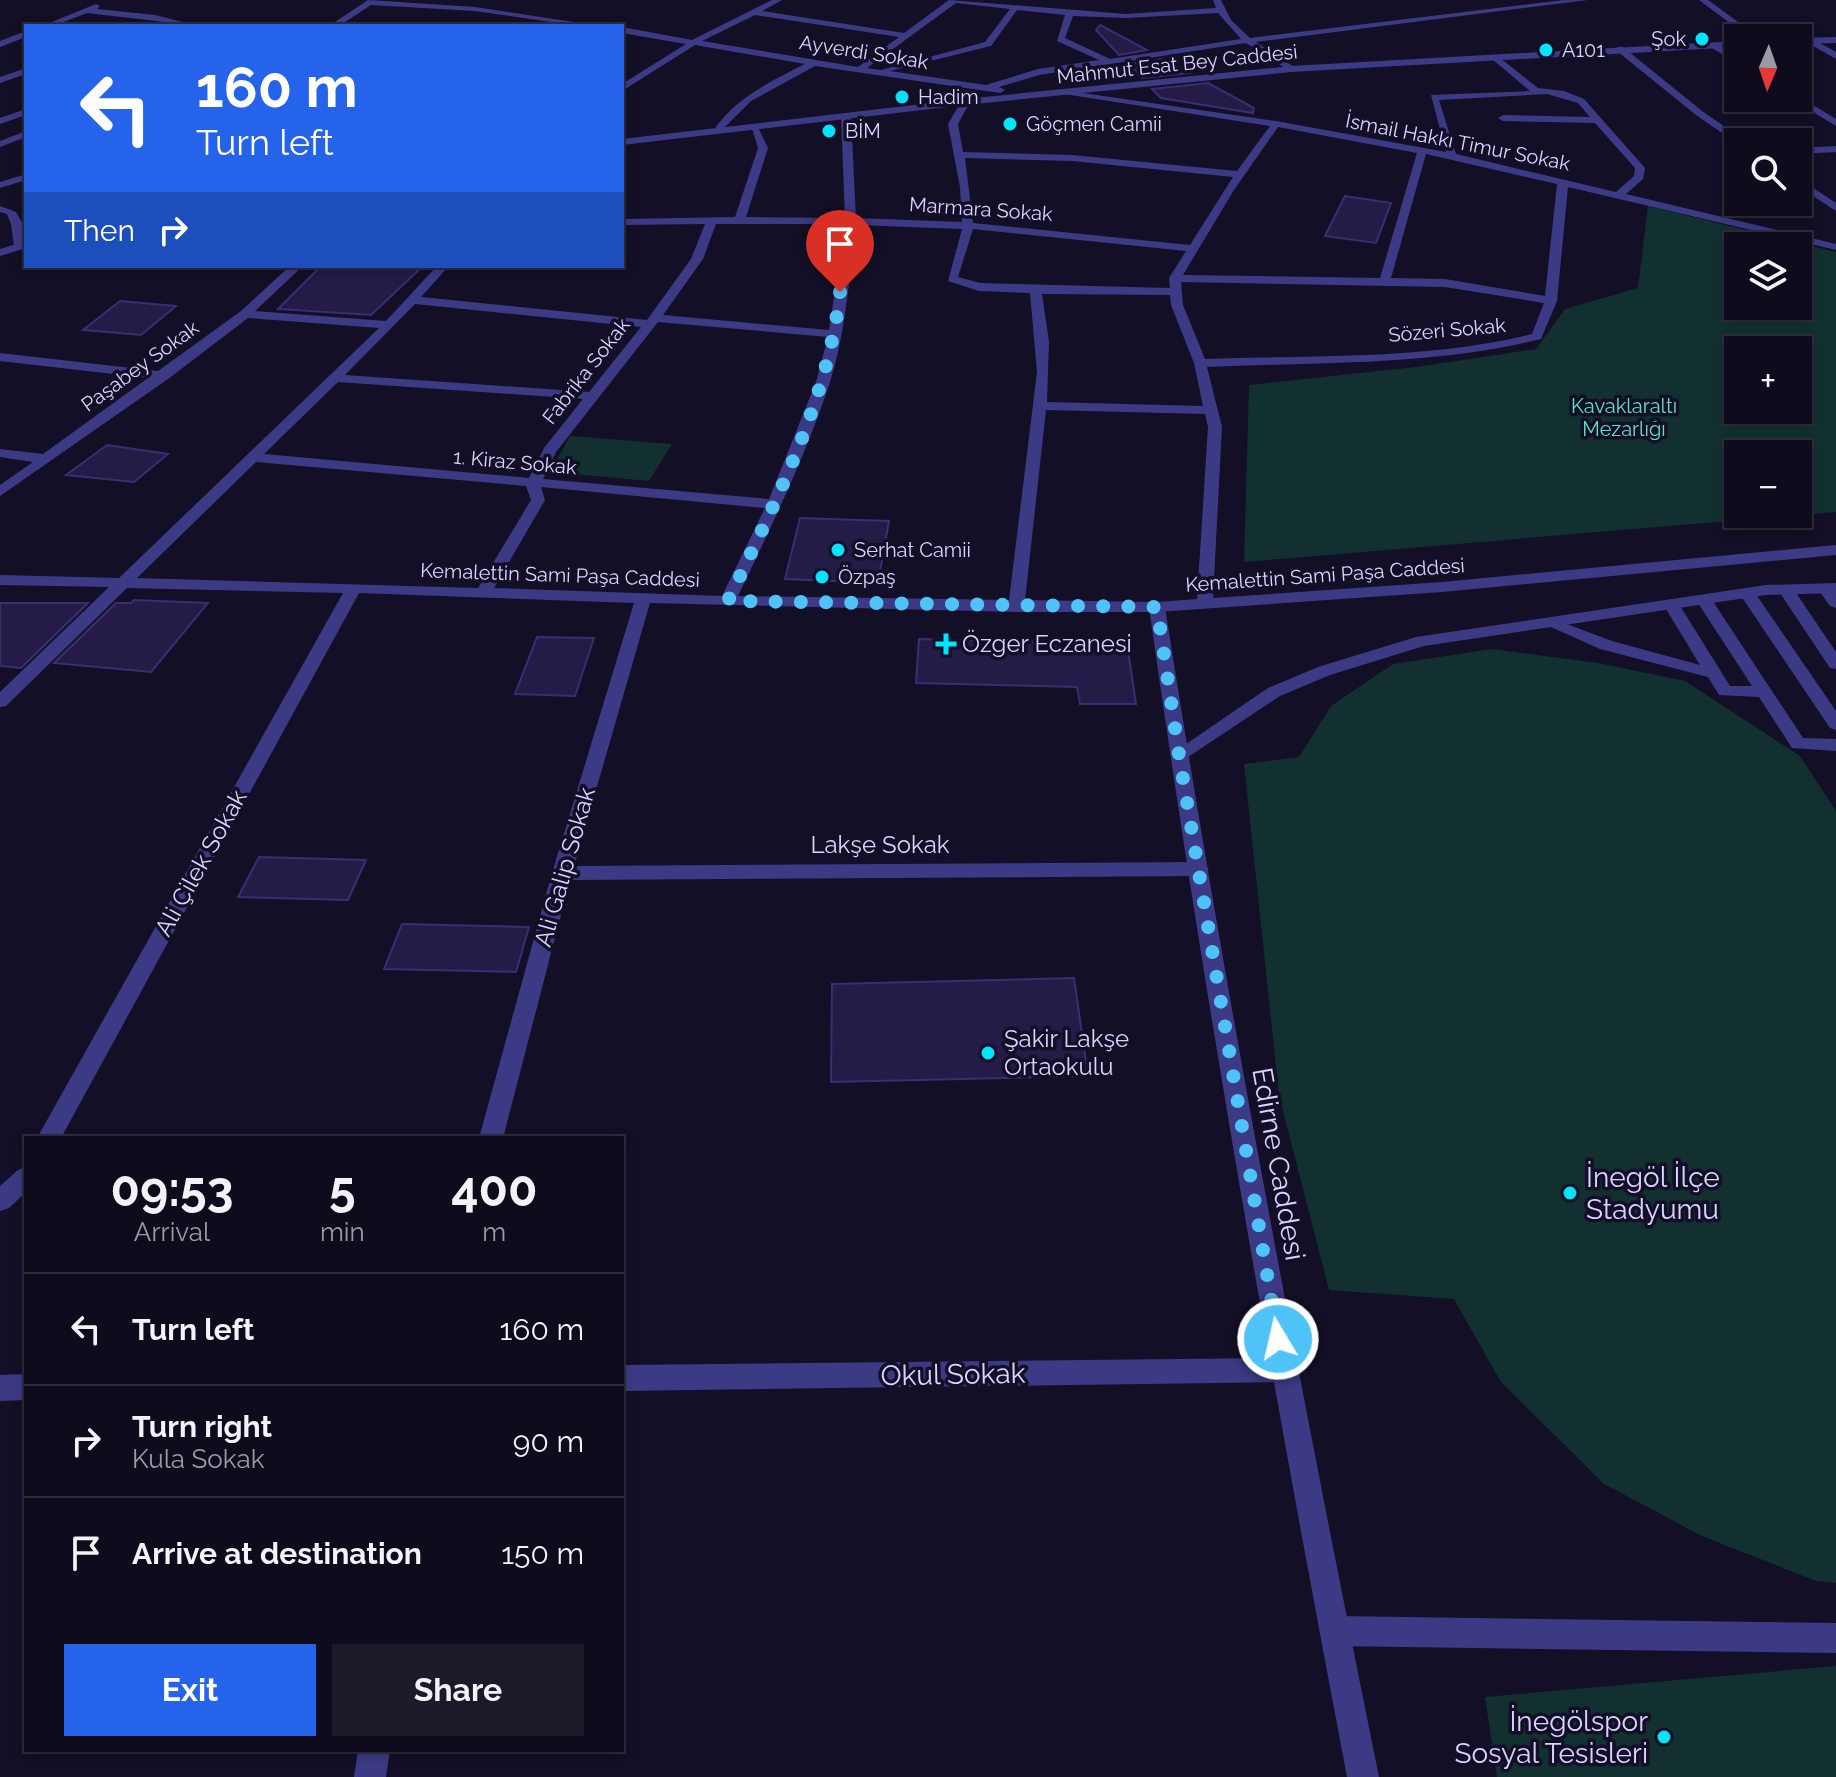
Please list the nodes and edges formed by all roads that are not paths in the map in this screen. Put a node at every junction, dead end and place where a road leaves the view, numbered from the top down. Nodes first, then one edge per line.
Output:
1 (110, 0) edge
2 (494, 0) edge
3 (778, 0) edge
4 (954, 0) edge
5 (1584, 0) edge
6 (1703, 0) edge
7 (372, 2) edge
8 (1218, 5) edge
9 (1015, 7) junction
10 (475, 9) junction
11 (86, 10) junction
12 (752, 12) junction
13 (1070, 13) junction
14 (160, 18) junction
15 (51, 24) edge
16 (146, 24) edge
17 (186, 24) edge
18 (336, 24) edge
19 (582, 24) edge
20 (1736, 24) edge
21 (624, 30) edge
22 (24, 35) edge
23 (904, 35) junction
24 (1251, 40) junction
25 (1812, 40) edge
26 (1836, 40) edge
27 (696, 41) junction
28 (1812, 42) edge
29 (0, 44) edge
30 (1724, 45) edge
31 (1715, 46) junction
32 (1620, 49) junction
33 (1724, 52) edge
34 (1836, 56) edge
35 (1495, 57) junction
36 (1110, 62) junction
37 (814, 63) junction
38 (1291, 69) junction
39 (859, 70) junction
40 (24, 72) edge
41 (624, 72) edge
42 (645, 72) junction
43 (874, 73) junction
44 (912, 78) junction
45 (0, 80) edge
46 (624, 87) edge
47 (989, 87) junction
48 (1543, 93) junction
49 (1069, 94) junction
50 (1027, 97) junction
51 (982, 100) junction
52 (965, 102) junction
53 (1812, 108) edge
54 (24, 113) edge
55 (846, 116) junction
56 (1503, 118) dead end
57 (1596, 120) junction
58 (0, 121) edge
59 (1836, 123) edge
60 (1276, 124) junction
61 (754, 127) junction
62 (1724, 130) edge
63 (718, 131) junction
64 (24, 135) edge
65 (624, 142) edge
66 (0, 144) edge
67 (1836, 149) edge
68 (1812, 150) edge
69 (1422, 151) junction
70 (960, 155) junction
71 (1452, 156) junction
72 (1239, 174) junction
73 (24, 178) edge
74 (1563, 181) junction
75 (0, 185) edge
76 (1812, 191) edge
77 (1620, 194) junction
78 (24, 207) edge
79 (1836, 208) edge
80 (2, 210) edge
81 (740, 218) junction
82 (851, 219) junction
83 (712, 220) junction
84 (624, 222) edge
85 (968, 226) junction
86 (23, 245) edge
87 (1836, 247) edge
88 (1193, 249) junction
89 (0, 253) edge
90 (295, 268) edge
91 (441, 268) edge
92 (1385, 280) junction
93 (1176, 285) junction
94 (1036, 290) junction
95 (413, 300) junction
96 (1551, 301) junction
97 (245, 314) junction
98 (650, 321) junction
99 (389, 325) junction
100 (835, 334) junction
101 (0, 357) edge
102 (1200, 363) junction
103 (163, 376) junction
104 (334, 378) junction
105 (592, 396) junction
106 (1039, 406) junction
107 (1212, 410) junction
108 (0, 453) edge
109 (252, 457) junction
110 (45, 459) junction
111 (533, 484) junction
112 (0, 492) edge
113 (774, 504) junction
114 (1836, 550) edge
115 (0, 580) edge
116 (122, 582) junction
117 (354, 588) junction
118 (1831, 588) edge
119 (1786, 590) junction
120 (483, 593) junction
121 (1747, 593) junction
122 (644, 597) junction
123 (1704, 600) junction
124 (728, 601) junction
125 (1836, 603) edge
126 (1671, 604) junction
127 (1205, 605) junction
128 (1016, 607) junction
129 (1157, 607) junction
130 (1550, 623) junction
131 (1836, 664) edge
132 (1715, 674) junction
133 (1764, 692) junction
134 (0, 702) edge
135 (1836, 724) edge
136 (1836, 745) edge
137 (1179, 755) junction
138 (1199, 869) junction
139 (562, 873) junction
140 (50, 1136) edge
141 (492, 1136) edge
142 (24, 1179) edge
143 (0, 1201) edge
144 (1283, 1370) junction
145 (624, 1378) edge
146 (24, 1387) edge
147 (0, 1388) edge
148 (1335, 1631) junction
149 (1836, 1638) edge
150 (374, 1752) edge
151 (370, 1777) edge
152 (1363, 1777) edge

1 - 11 street
2 - 10 street
3 - 12 street
4 - 9 street
4 - 23 street
5 - 24 street
6 - 20 street
7 - 10 street
7 - 18 street
8 - 13 street
8 - 24 street
9 - 13 street
9 - 43 street
10 - 19 street
11 - 14 street
11 - 15 street
12 - 23 street
12 - 27 street
13 - 36 street
14 - 16 street
14 - 17 street
21 - 27 street, Ayverdi Sokak
22 - 29 street
23 - 39 street
24 - 36 street
24 - 38 street
25 - 26 street
27 - 37 street, Ayverdi Sokak
27 - 42 street
28 - 34 street
30 - 31 street, Mahmut Esat Bey Caddesi
31 - 32 street, Mahmut Esat Bey Caddesi
31 - 33 street
32 - 35 street, Mahmut Esat Bey Caddesi
32 - 62 street
35 - 38 street, Mahmut Esat Bey Caddesi
35 - 48 street
36 - 47 street
37 - 39 street, Ayverdi Sokak
37 - 63 street
38 - 49 street, Mahmut Esat Bey Caddesi
39 - 43 street, Ayverdi Sokak
40 - 45 street
41 - 42 street
42 - 46 street
43 - 44 street, Ayverdi Sokak
44 - 47 street, Ayverdi Sokak
44 - 51 street
47 - 50 street, Ayverdi Sokak
48 - 57 street
48 - 71 street
49 - 50 street, Mahmut Esat Bey Caddesi
49 - 60 street, İsmail Hakkı Timur Sokak
50 - 51 street, Mahmut Esat Bey Caddesi
51 - 52 street, Mahmut Esat Bey Caddesi
52 - 55 street, Mahmut Esat Bey Caddesi
52 - 70 street
53 - 59 street
54 - 58 street
55 - 61 street, Mahmut Esat Bey Caddesi
55 - 82 street
56 - 57 street
57 - 77 street
60 - 69 street, İsmail Hakkı Timur Sokak
60 - 72 street
61 - 63 street, Mahmut Esat Bey Caddesi
61 - 81 street
63 - 65 street, Mahmut Esat Bey Caddesi
64 - 66 street
67 - 68 street
69 - 71 street, İsmail Hakkı Timur Sokak
69 - 92 street
70 - 72 street
70 - 85 street
71 - 74 street, İsmail Hakkı Timur Sokak
72 - 88 street
73 - 75 street
74 - 77 street, İsmail Hakkı Timur Sokak
74 - 96 street, Sözeri Sokak
76 - 79 street
77 - 87 street, İsmail Hakkı Timur Sokak
78 - 80 street
80 - 86 street
81 - 82 street, Marmara Sokak
81 - 83 street, Marmara Sokak
82 - 85 street, Marmara Sokak
82 - 100 street
83 - 84 street, Marmara Sokak
83 - 98 street, Fabrika Sokak
85 - 88 street, Marmara Sokak
85 - 94 street
86 - 89 street
88 - 93 street
90 - 97 street, Paşabey Sokak
91 - 95 street
92 - 93 street
92 - 96 street
93 - 94 street
93 - 102 street
94 - 106 street
95 - 98 street
95 - 99 street
96 - 102 street, Sözeri Sokak
97 - 99 street
97 - 103 street, Paşabey Sokak
98 - 100 street
98 - 105 street, Fabrika Sokak
99 - 104 street
100 - 113 street
101 - 103 street
102 - 107 street
103 - 110 street, Paşabey Sokak
104 - 105 street
104 - 109 street
105 - 111 street, Fabrika Sokak
106 - 107 street
106 - 128 street
107 - 127 street
108 - 110 street
109 - 111 street, 1. Kiraz Sokak
109 - 116 street
110 - 112 street, Paşabey Sokak
111 - 113 street, 1. Kiraz Sokak
111 - 120 street, Fabrika Sokak
113 - 124 street
114 - 127 street, Kemalettin Sami Paşa Caddesi
115 - 116 street, Kemalettin Sami Paşa Caddesi
116 - 117 street, Kemalettin Sami Paşa Caddesi
116 - 134 street
117 - 120 street, Kemalettin Sami Paşa Caddesi
117 - 140 street, Ali Çilek Sokak
118 - 119 street
118 - 125 street
119 - 121 street
119 - 131 street
120 - 122 street, Kemalettin Sami Paşa Caddesi
121 - 123 street
121 - 135 street
122 - 124 street, Kemalettin Sami Paşa Caddesi
122 - 139 street, Ali Galip Sokak
123 - 126 street
123 - 133 street
124 - 128 street, Kemalettin Sami Paşa Caddesi
126 - 130 street
126 - 132 street
127 - 129 street, Kemalettin Sami Paşa Caddesi
128 - 129 street, Kemalettin Sami Paşa Caddesi
129 - 137 street, Edirne Caddesi
130 - 132 street
130 - 137 street
132 - 133 street
133 - 136 street
137 - 138 street, Edirne Caddesi
138 - 139 street, Lakşe Sokak
138 - 144 street, Edirne Caddesi
139 - 141 street, Ali Galip Sokak
142 - 143 street
144 - 145 street, Okul Sokak
144 - 148 street, Edirne Caddesi
146 - 147 street
148 - 149 street
148 - 152 street, Edirne Caddesi
150 - 151 street

